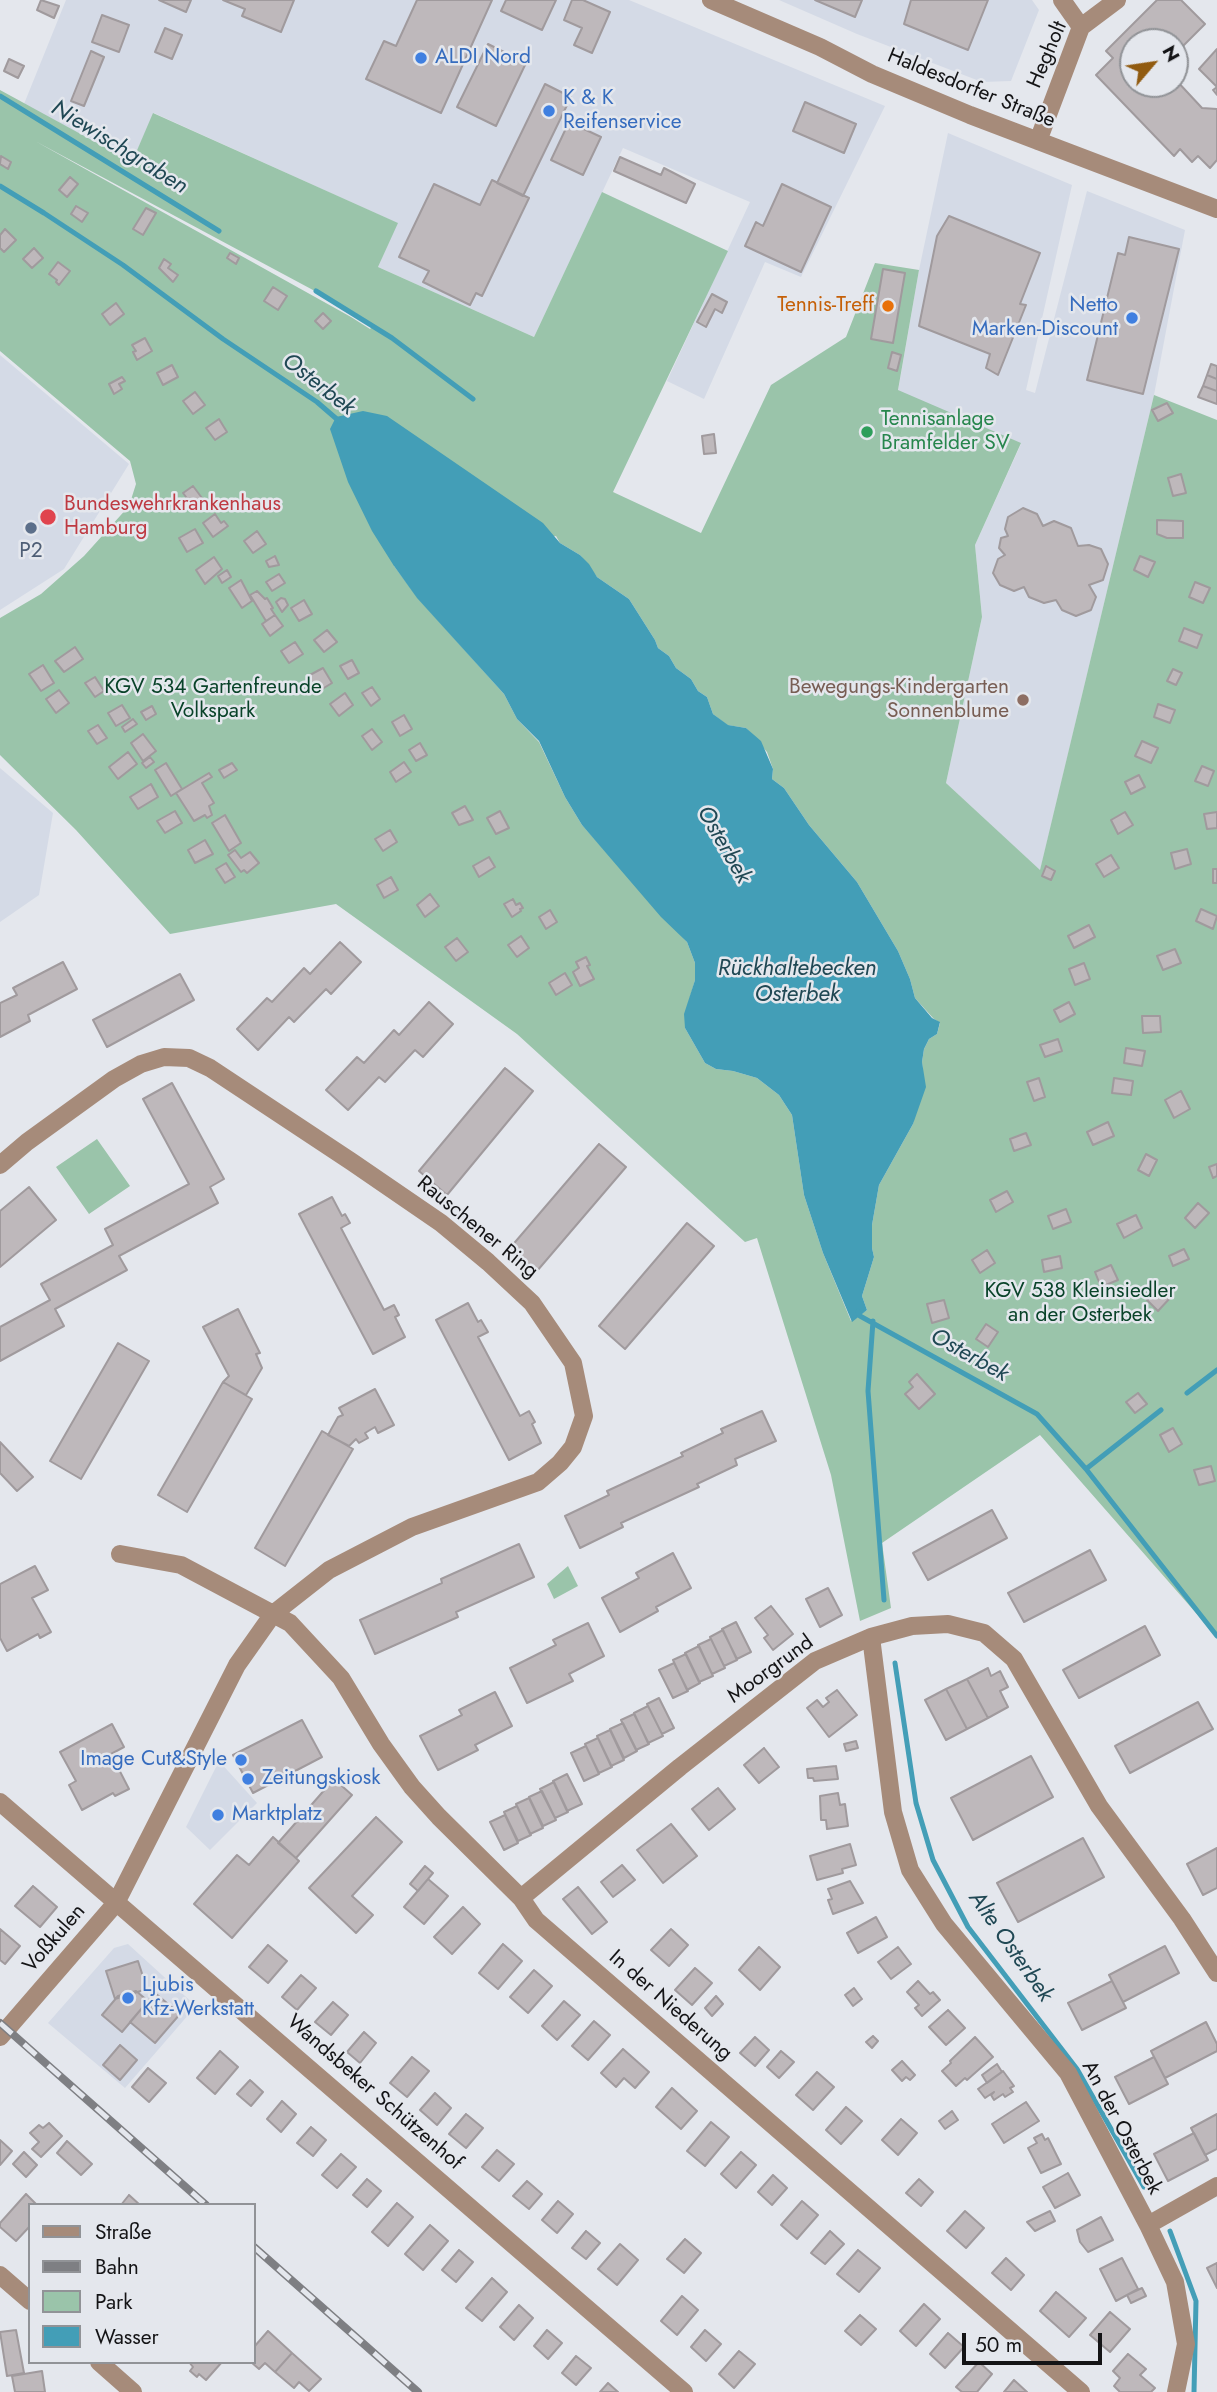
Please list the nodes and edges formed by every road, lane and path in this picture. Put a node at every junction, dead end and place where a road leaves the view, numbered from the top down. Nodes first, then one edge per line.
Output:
1 (711, 0) edge
2 (1062, 0) edge
3 (1117, 0) edge
4 (1081, 27) junction
5 (1038, 141) junction
6 (1217, 209) edge
7 (0, 1165) edge
8 (120, 1554) dead end
9 (273, 1614) junction
10 (871, 1637) junction
11 (0, 1802) edge
12 (521, 1898) junction
13 (116, 1903) junction
14 (1217, 1973) edge
15 (0, 2036) edge
16 (1217, 2186) edge
17 (1148, 2225) junction
18 (0, 2275) edge
19 (28, 2299) edge
20 (101, 2364) edge
21 (132, 2392) edge
22 (684, 2392) edge
23 (1081, 2392) edge
24 (1175, 2392) edge

1 - 5 street, Haldesdorfer Straße
2 - 4 street
3 - 4 street, Hegholt
4 - 5 street, Hegholt
5 - 6 street, Haldesdorfer Straße
7 - 9 street, Rauschener Ring
8 - 9 street
9 - 12 street, In der Niederung
9 - 13 street, Rauschener Ring
10 - 12 street, Moorgrund
10 - 14 street, Moorgrund
10 - 17 street, An der Osterbek
11 - 13 street, Wandsbeker Schützenhof
12 - 23 street, In der Niederung
13 - 15 street, Voßkulen
13 - 22 street, Wandsbeker Schützenhof
16 - 17 street
17 - 24 street, An der Osterbek
18 - 19 street
20 - 21 street

